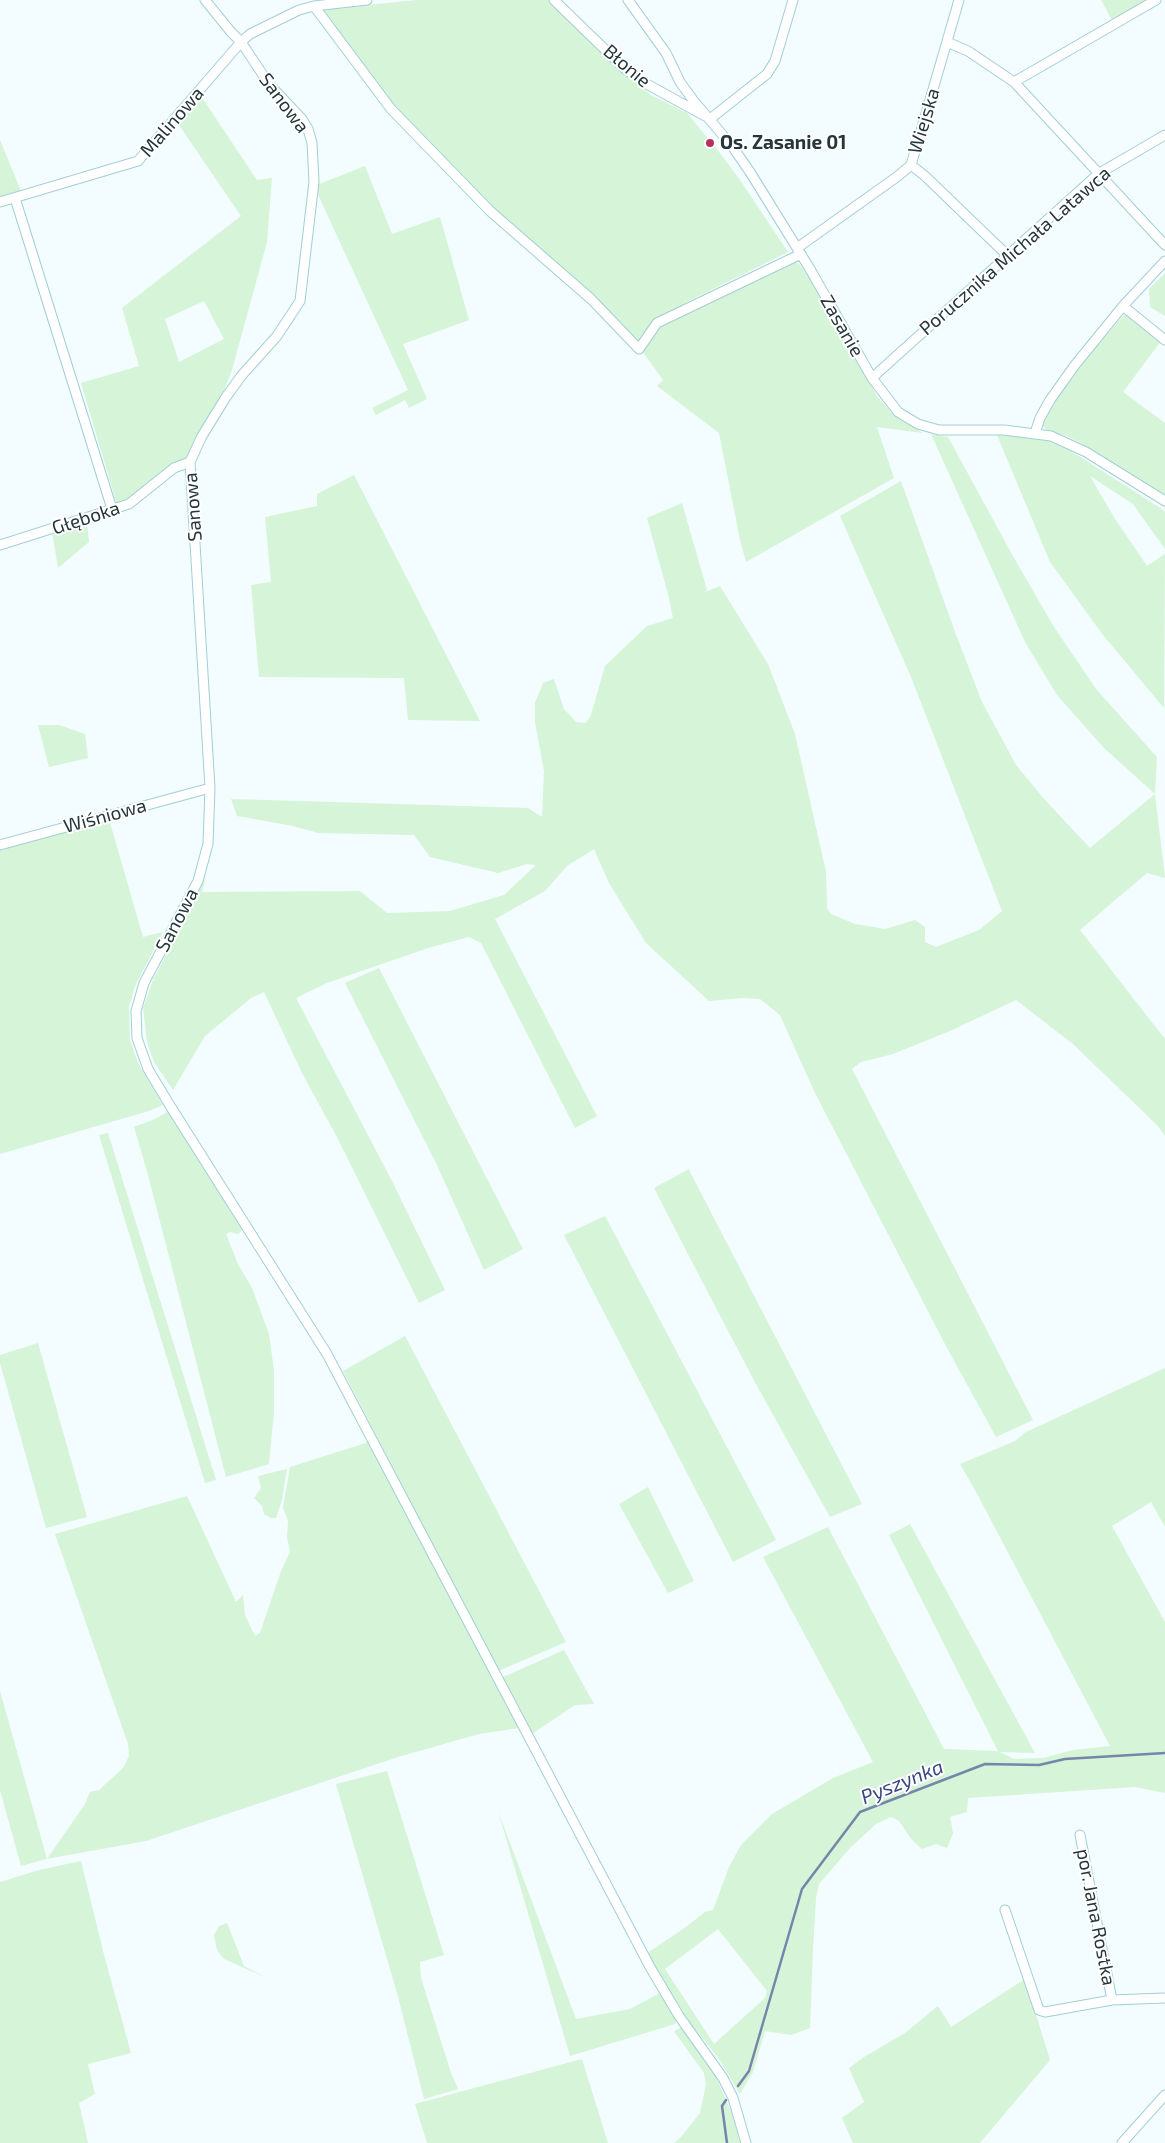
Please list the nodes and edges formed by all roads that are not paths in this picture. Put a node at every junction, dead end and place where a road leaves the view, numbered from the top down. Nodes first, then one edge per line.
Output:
1 (205, 0) edge
2 (367, 0) edge
3 (554, 0) edge
4 (628, 0) edge
5 (793, 0) edge
6 (959, 0) edge
7 (1156, 0) edge
8 (314, 6) junction
9 (241, 42) junction
10 (947, 42) junction
11 (1014, 82) junction
12 (710, 119) junction
13 (1165, 135) edge
14 (911, 165) junction
15 (1098, 174) junction
16 (15, 198) junction
17 (0, 202) edge
18 (1165, 244) edge
19 (799, 251) junction
20 (1008, 256) junction
21 (1165, 261) edge
22 (1123, 306) junction
23 (1165, 340) edge
24 (872, 378) junction
25 (1035, 433) junction
26 (190, 462) junction
27 (1165, 501) edge
28 (112, 509) junction
29 (0, 545) edge
30 (210, 788) junction
31 (0, 845) edge
32 (1080, 1834) dead end
33 (1005, 1910) dead end
34 (1165, 1998) edge
35 (1112, 2000) junction
36 (1165, 2095) edge
37 (746, 2143) edge
38 (1122, 2143) edge

1 - 9 street, Sanowa
2 - 8 street, Malinowa
3 - 12 street, Błonie
4 - 12 street, Zasanie
5 - 12 street
6 - 10 street, Wiejska
7 - 11 street
8 - 9 street, Malinowa
8 - 19 street, Wiejska
9 - 16 street, Malinowa
9 - 26 street, Sanowa
10 - 11 street
10 - 14 street, Wiejska
11 - 15 street
12 - 19 street, Zasanie
13 - 15 street, Porucznika Michała Latawca
14 - 19 street, Wiejska
14 - 20 street
15 - 18 street
15 - 20 street, Porucznika Michała Latawca
16 - 17 street, Malinowa
16 - 28 street
19 - 24 street, Zasanie
20 - 24 street, Porucznika Michała Latawca
21 - 22 street
22 - 23 street
22 - 25 street
24 - 25 street, Zasanie
25 - 27 street, Zasanie
26 - 28 street, Głęboka
26 - 30 street, Sanowa
28 - 29 street, Głęboka
30 - 31 street, Wiśniowa
30 - 37 street, Sanowa
32 - 35 street, por. Jana Rostka
33 - 35 street
34 - 35 street
36 - 38 street

